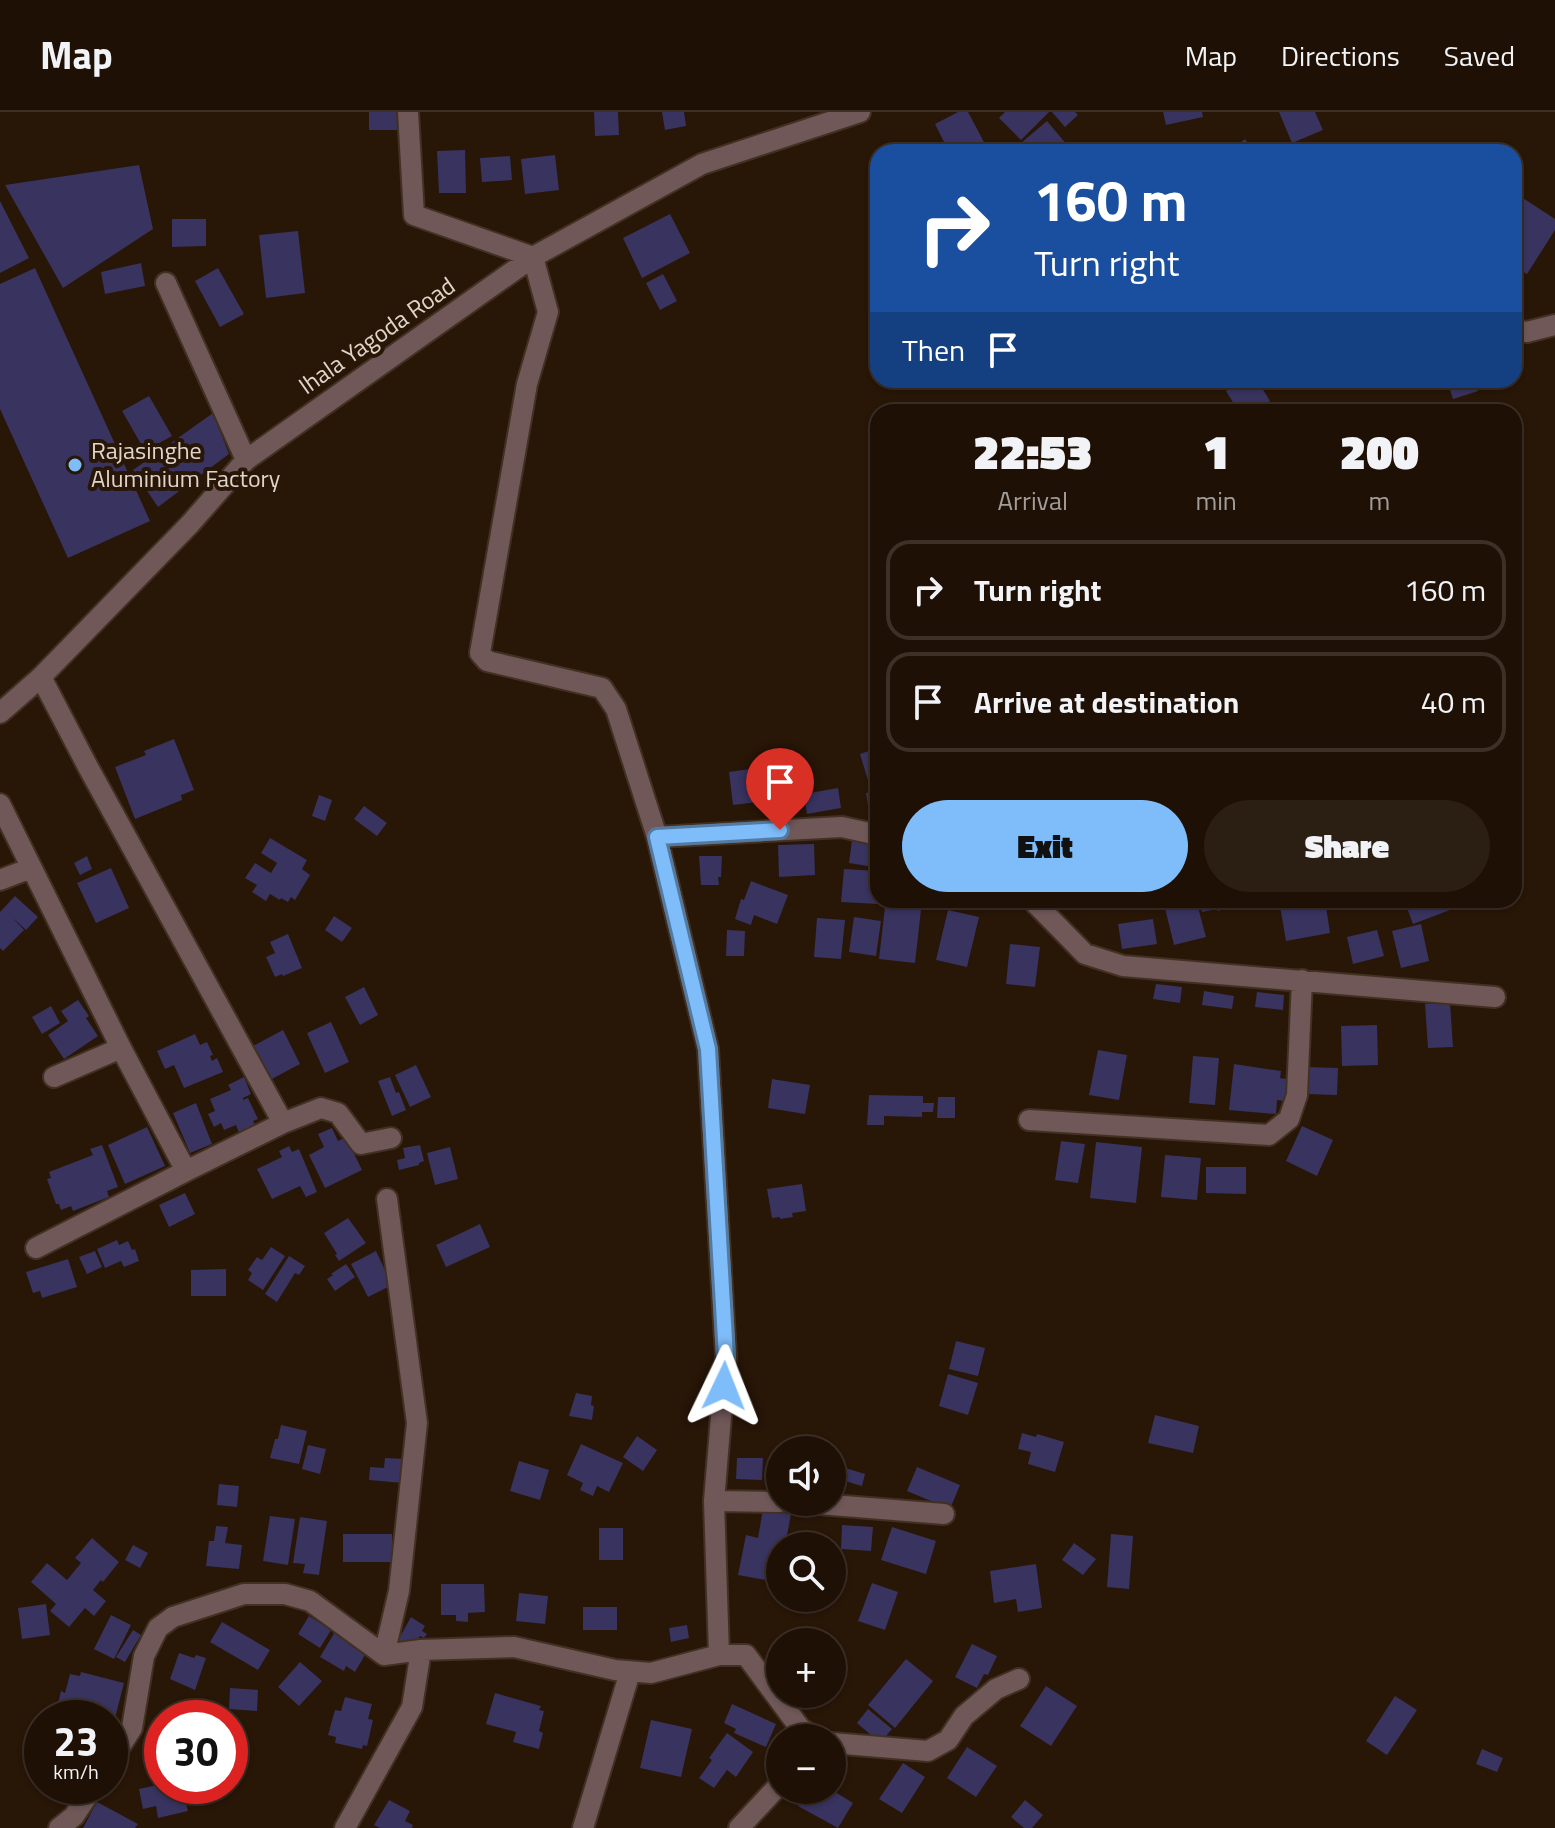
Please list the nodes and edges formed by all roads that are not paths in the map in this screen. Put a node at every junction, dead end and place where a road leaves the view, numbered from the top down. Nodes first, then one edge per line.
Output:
1 (408, 112) edge
2 (860, 112) edge
3 (533, 257) junction
4 (166, 283) dead end
5 (1555, 325) edge
6 (1522, 331) edge
7 (246, 460) junction
8 (41, 677) junction
9 (0, 713) edge
10 (0, 804) edge
11 (870, 833) edge
12 (657, 837) junction
13 (31, 868) junction
14 (0, 880) edge
15 (1045, 908) edge
16 (1302, 980) junction
17 (1495, 997) dead end
18 (121, 1048) junction
19 (54, 1077) dead end
20 (1029, 1120) dead end
21 (283, 1123) junction
22 (391, 1138) dead end
23 (186, 1171) junction
24 (387, 1199) dead end
25 (36, 1248) dead end
26 (714, 1501) junction
27 (766, 1502) edge
28 (846, 1506) edge
29 (944, 1514) dead end
30 (421, 1650) junction
31 (384, 1655) junction
32 (719, 1655) junction
33 (630, 1672) junction
34 (1019, 1679) dead end
35 (797, 1724) edge
36 (128, 1734) edge
37 (846, 1744) edge
38 (766, 1799) edge
39 (82, 1804) edge
40 (59, 1828) edge
41 (345, 1828) edge
42 (583, 1828) edge
43 (739, 1828) edge

1 - 3 street
2 - 3 street, Ihala Yagoda Road
3 - 7 street, Ihala Yagoda Road
3 - 12 street
4 - 7 street
5 - 6 street
7 - 8 street, Ihala Yagoda Road
8 - 9 street, Ihala Yagoda Road
8 - 21 street
10 - 13 street
11 - 12 street
12 - 26 street
13 - 14 street
13 - 18 street
15 - 16 street
16 - 17 street
16 - 20 street
18 - 19 street
18 - 23 street
21 - 22 street
21 - 23 street
23 - 25 street
24 - 31 street
26 - 27 street
26 - 32 street
28 - 29 street
30 - 31 street
30 - 33 street
30 - 41 street
31 - 36 street
32 - 33 street
32 - 35 street
33 - 42 street
34 - 37 street
38 - 43 street
39 - 40 street

